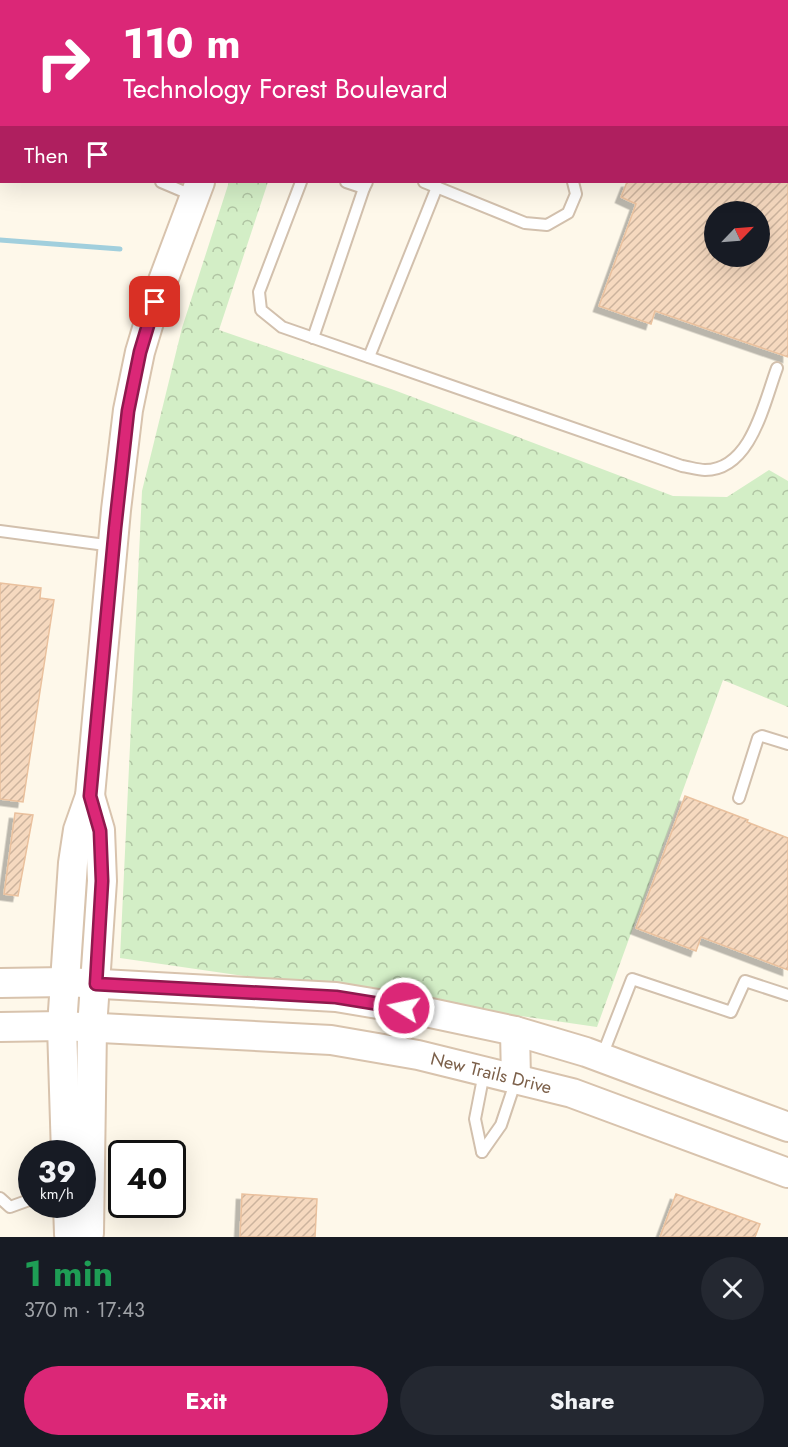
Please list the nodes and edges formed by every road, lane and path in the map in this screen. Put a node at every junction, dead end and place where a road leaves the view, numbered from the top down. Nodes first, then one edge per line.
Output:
1 (166, 183) edge
2 (301, 183) edge
3 (426, 183) edge
4 (573, 183) edge
5 (365, 184) edge
6 (436, 187) junction
7 (197, 189) edge
8 (313, 338) junction
9 (369, 357) junction
10 (777, 368) dead end
11 (0, 531) edge
12 (113, 547) junction
13 (788, 744) edge
14 (90, 796) junction
15 (739, 798) dead end
16 (66, 982) junction
17 (0, 983) edge
18 (96, 984) junction
19 (788, 995) edge
20 (62, 1026) junction
21 (0, 1027) edge
22 (92, 1028) junction
23 (515, 1031) junction
24 (602, 1057) junction
25 (485, 1071) junction
26 (516, 1079) junction
27 (788, 1127) edge
28 (66, 1140) edge
29 (788, 1173) edge
30 (0, 1198) edge
31 (5, 1210) edge
32 (68, 1218) edge
33 (71, 1237) edge
34 (87, 1237) edge

1 - 7 lane
2 - 8 lane
3 - 6 lane
4 - 6 lane
5 - 8 lane
6 - 9 lane
7 - 12 street
8 - 9 lane
9 - 10 lane
11 - 12 lane
12 - 14 street
13 - 15 lane
14 - 16 street
14 - 18 street
16 - 17 street
16 - 18 street
16 - 20 street
18 - 22 street
18 - 23 street
19 - 24 lane
20 - 21 street, New Trails Drive
20 - 22 street, New Trails Drive
20 - 28 street
22 - 25 street, New Trails Drive
22 - 34 street
23 - 24 street
23 - 25 street
23 - 26 street
24 - 27 street
25 - 26 street, New Trails Drive
25 - 26 lane
26 - 29 street, New Trails Drive
30 - 31 lane
32 - 33 street

